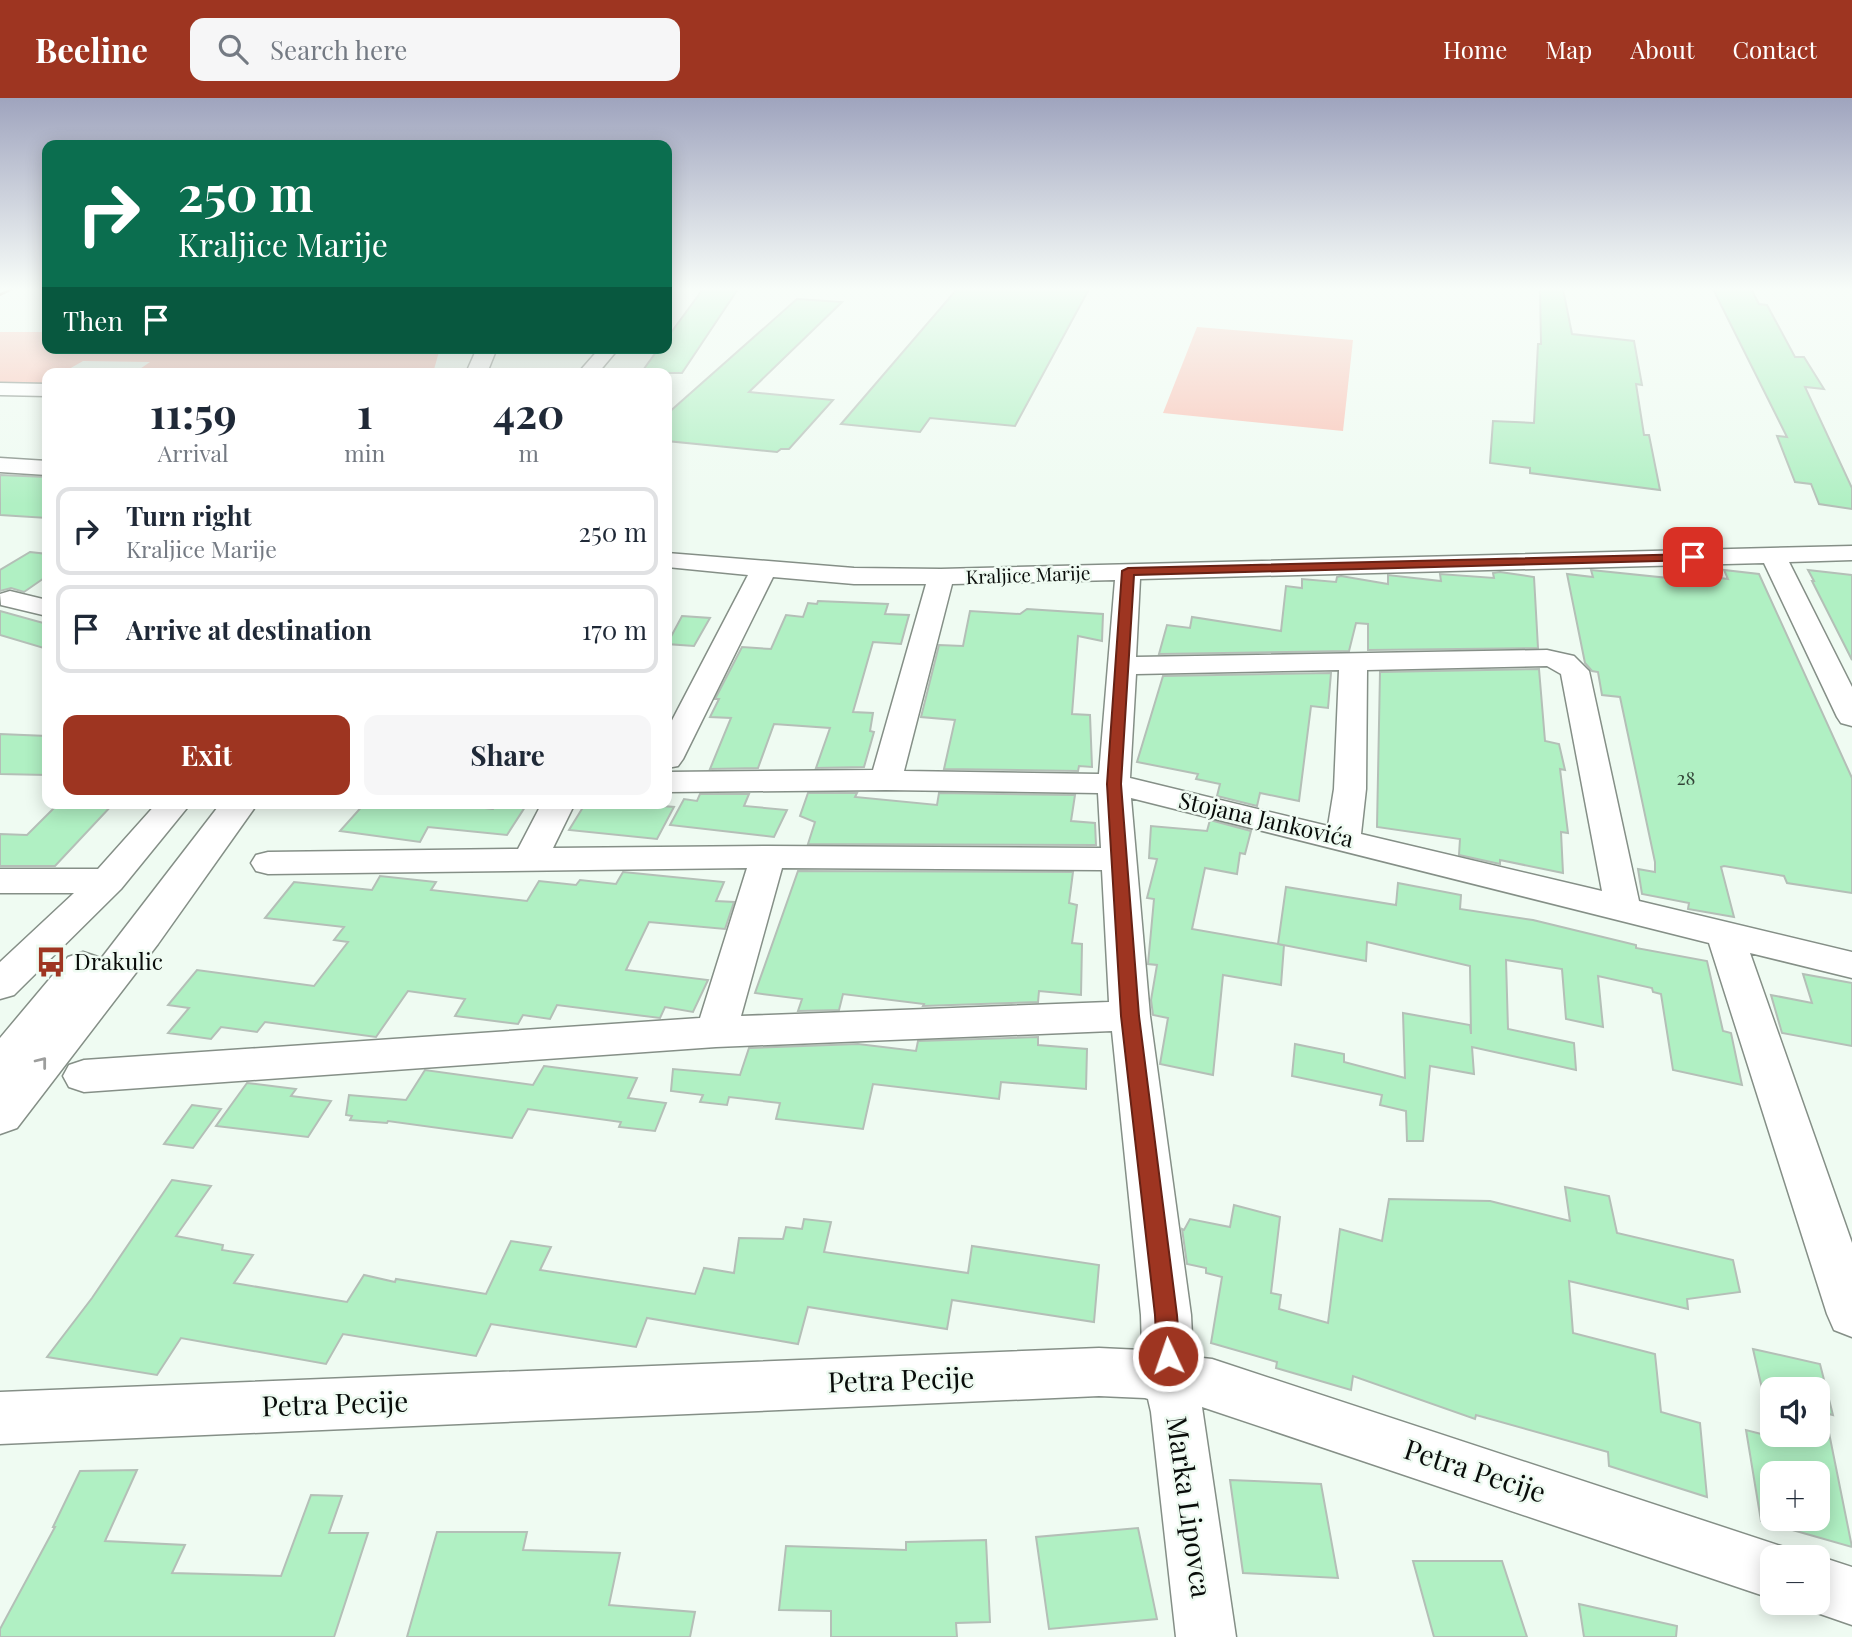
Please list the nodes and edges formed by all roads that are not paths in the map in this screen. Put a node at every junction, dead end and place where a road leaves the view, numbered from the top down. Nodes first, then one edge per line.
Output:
1 (0, 389) edge
2 (42, 390) edge
3 (2, 467) edge
4 (42, 468) edge
5 (1852, 553) edge
6 (1773, 555) junction
7 (672, 560) edge
8 (764, 569) junction
9 (1128, 571) junction
10 (941, 577) junction
11 (10, 599) dead end
12 (42, 607) edge
13 (1353, 663) junction
14 (1124, 666) junction
15 (1852, 717) edge
16 (672, 749) edge
17 (886, 780) junction
18 (672, 782) edge
19 (1114, 784) junction
20 (170, 809) edge
21 (207, 809) edge
22 (236, 809) edge
23 (556, 809) edge
24 (1343, 838) junction
25 (768, 857) junction
26 (531, 858) junction
27 (1118, 859) junction
28 (268, 863) dead end
29 (0, 881) edge
30 (108, 881) junction
31 (1623, 909) junction
32 (1725, 934) junction
33 (1852, 965) edge
34 (0, 985) edge
35 (1130, 1016) junction
36 (716, 1032) junction
37 (0, 1070) edge
38 (84, 1076) dead end
39 (0, 1115) edge
40 (1852, 1314) edge
41 (1169, 1377) junction
42 (0, 1418) edge
43 (1760, 1566) edge
44 (1830, 1589) edge
45 (1852, 1596) edge
46 (1206, 1637) edge

1 - 2 street
3 - 4 street
5 - 6 street, Kraljice Marije
6 - 9 street, Kraljice Marije
6 - 15 street
7 - 8 street, Kraljice Marije
8 - 10 street, Kraljice Marije
8 - 16 street
9 - 10 street, Kraljice Marije
9 - 14 street, Marka Lipovca
10 - 17 street
11 - 12 street
13 - 14 street
13 - 24 street
13 - 31 street
14 - 19 street, Marka Lipovca
17 - 18 street, Stojana Jankovića
17 - 19 street, Stojana Jankovića
19 - 24 street, Stojana Jankovića
19 - 27 street, Marka Lipovca
20 - 30 street
21 - 37 main road
39 -> 22 main road
23 - 26 street
24 - 31 street, Stojana Jankovića
25 - 26 street
25 - 27 street
25 - 36 street
26 - 28 street
27 - 35 street, Marka Lipovca
29 - 30 street
30 - 34 street
31 - 32 street, Stojana Jankovića
32 - 33 street, Stojana Jankovića
32 - 40 street
35 - 36 street
35 - 41 street, Marka Lipovca
36 - 38 street
41 - 42 street, Petra Pecije
41 - 43 street, Petra Pecije
41 - 46 street, Marka Lipovca
44 - 45 street

